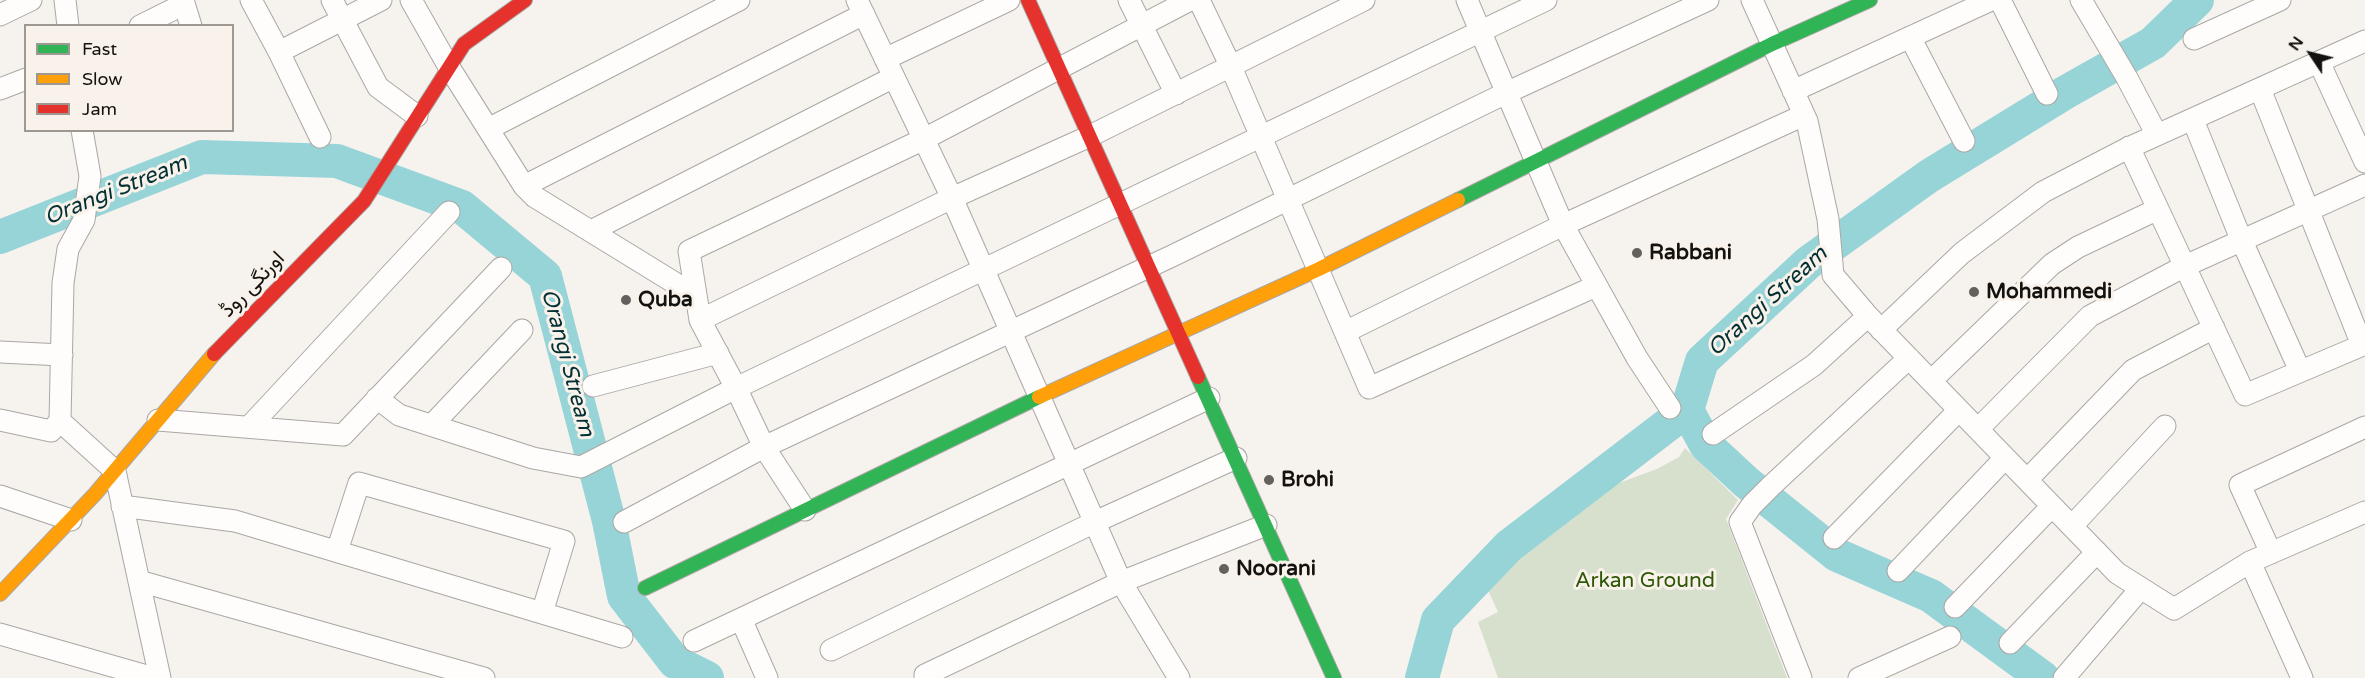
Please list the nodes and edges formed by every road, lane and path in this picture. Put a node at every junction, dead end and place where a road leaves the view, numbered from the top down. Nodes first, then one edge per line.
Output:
1 (31, 0) edge
2 (65, 0) edge
3 (251, 0) edge
4 (332, 0) edge
5 (381, 0) edge
6 (411, 0) edge
7 (525, 0) edge
8 (739, 0) edge
9 (1009, 0) edge
10 (1028, 0) edge
11 (1129, 0) edge
12 (1190, 0) edge
13 (1199, 0) edge
14 (1364, 0) edge
15 (1467, 0) edge
16 (1546, 0) edge
17 (1708, 0) edge
18 (1752, 0) edge
19 (1870, 0) edge
20 (1991, 0) edge
21 (2000, 0) edge
22 (2081, 0) edge
23 (2280, 0) edge
24 (184, 2) edge
25 (860, 7) edge
26 (0, 15) edge
27 (343, 20) junction
28 (68, 24) edge
29 (144, 24) edge
30 (190, 24) edge
31 (1141, 25) junction
32 (1480, 33) junction
33 (1910, 37) junction
34 (2194, 39) dead end
35 (2365, 41) edge
36 (1772, 44) junction
37 (279, 52) junction
38 (2319, 62) junction
39 (449, 67) junction
40 (1231, 67) junction
41 (890, 68) junction
42 (1059, 69) junction
43 (24, 80) edge
44 (0, 89) edge
45 (2260, 89) junction
46 (1793, 91) junction
47 (1506, 93) junction
48 (1176, 94) junction
49 (2047, 94) dead end
50 (1804, 115) junction
51 (417, 116) junction
52 (2193, 120) junction
53 (488, 129) junction
54 (82, 132) edge
55 (2157, 135) junction
56 (1090, 136) junction
57 (320, 137) dead end
58 (1261, 137) junction
59 (924, 139) junction
60 (1964, 141) dead end
61 (2129, 147) junction
62 (2365, 162) edge
63 (1535, 163) junction
64 (2365, 185) edge
65 (524, 186) junction
66 (951, 198) junction
67 (1289, 200) junction
68 (1121, 204) junction
69 (2158, 209) junction
70 (2307, 211) junction
71 (449, 212) dead end
72 (1563, 225) junction
73 (591, 231) junction
74 (2241, 239) junction
75 (1149, 266) junction
76 (2185, 266) junction
77 (501, 268) dead end
78 (983, 269) junction
79 (1318, 269) junction
80 (1596, 286) junction
81 (696, 296) junction
82 (700, 320) junction
83 (1874, 323) junction
84 (2214, 328) junction
85 (522, 330) dead end
86 (1011, 332) junction
87 (1179, 332) junction
88 (1345, 332) junction
89 (2363, 344) edge
90 (0, 352) edge
91 (718, 353) junction
92 (62, 356) junction
93 (1909, 358) junction
94 (2300, 372) junction
95 (1931, 381) junction
96 (594, 386) dead end
97 (736, 388) junction
98 (1039, 397) junction
99 (1209, 398) junction
100 (377, 399) junction
101 (1670, 408) dead end
102 (1959, 410) junction
103 (0, 420) edge
104 (158, 420) junction
105 (60, 421) junction
106 (432, 425) junction
107 (2165, 426) dead end
108 (249, 427) junction
109 (2365, 427) edge
110 (1978, 429) junction
111 (1713, 435) dead end
112 (764, 447) junction
113 (1236, 458) junction
114 (2005, 458) junction
115 (1067, 463) junction
116 (115, 471) junction
117 (2027, 480) junction
118 (0, 496) edge
119 (123, 506) junction
120 (2052, 506) junction
121 (805, 510) junction
122 (2365, 512) edge
123 (71, 520) junction
124 (624, 522) dead end
125 (1095, 522) junction
126 (1266, 525) junction
127 (2072, 526) junction
128 (1834, 538) dead end
129 (337, 551) junction
130 (2097, 552) junction
131 (2271, 552) junction
132 (2250, 562) junction
133 (1898, 572) dead end
134 (139, 581) junction
135 (1121, 582) junction
136 (645, 588) dead end
137 (2141, 588) junction
138 (2, 589) edge
139 (1955, 607) dead end
140 (542, 613) junction
141 (741, 619) junction
142 (0, 634) edge
143 (622, 637) dead end
144 (1950, 637) dead end
145 (694, 641) dead end
146 (2010, 644) dead end
147 (831, 650) dead end
148 (154, 678) edge
149 (160, 678) edge
150 (484, 678) edge
151 (767, 678) edge
152 (925, 678) edge
153 (1179, 678) edge
154 (1334, 678) edge
155 (1801, 678) edge
156 (1859, 678) edge
157 (2064, 678) edge
158 (2302, 678) edge

1 - 26 street
2 - 28 street
3 - 37 street
4 - 27 street
5 - 27 street
6 - 39 street
7 - 39 street, اورنگی روڈ
8 - 53 street
9 - 41 street
10 - 42 street
11 - 31 street
12 - 31 street
13 - 40 street
14 - 40 street
15 - 32 street
16 - 32 street
17 - 47 street
18 - 36 street
19 - 36 street
20 - 33 street
21 - 49 street
22 - 55 street
23 - 34 street
24 - 29 street
24 - 30 street
25 - 41 street
25 - 65 street
27 - 37 street
27 - 51 street
31 - 42 street
31 - 48 street
32 - 47 street
32 - 58 street
33 - 46 street
33 - 60 street
35 - 38 street
36 - 46 street
36 - 63 street
37 - 57 street
38 - 45 street
38 - 62 street
39 - 51 street, اورنگی روڈ
39 - 53 street
40 - 48 street
40 - 58 street
41 - 59 street
41 - 73 street
42 - 56 street
42 - 59 street
43 - 44 street
45 - 52 street
45 - 70 street
46 - 50 street
47 - 63 street
47 - 67 street
48 - 56 street
50 - 72 street
50 - 83 street
51 - 104 street, اورنگی روڈ
52 - 55 street
52 - 74 street
53 - 65 street
54 - 92 street
55 - 61 street
56 - 66 street
56 - 68 street
58 - 67 street
58 - 68 street
59 - 66 street
59 - 81 street
61 - 69 street
61 - 83 street
63 - 72 street
63 - 79 street
64 - 70 street
65 - 73 street
66 - 78 street
66 - 82 street
67 - 75 street
67 - 79 street
68 - 75 street
68 - 78 street
69 - 76 street
69 - 95 street
70 - 74 street
70 - 89 street
71 - 108 street
72 - 80 street
72 - 88 street
73 - 81 street
74 - 76 street
74 - 94 street
75 - 86 street
75 - 87 street
76 - 84 street
76 - 110 street
77 - 100 street
78 - 86 street
78 - 97 street
79 - 87 street
79 - 88 street
80 - 88 street
80 - 101 street
81 - 82 street
82 - 91 street
83 - 93 street
83 - 111 street
84 - 94 street
84 - 117 street
85 - 106 street
86 - 98 street
86 - 112 street
87 - 98 street
87 - 99 street
89 - 94 street
90 - 92 street
91 - 96 street
91 - 97 street
92 - 105 street
93 - 95 street
93 - 155 street
95 - 102 street
97 - 106 street
97 - 112 street
98 - 115 street
98 - 121 street
99 - 113 street
99 - 115 street
100 - 106 street
100 - 108 street
102 - 110 street
102 - 128 street
103 - 105 street
104 - 108 street
104 - 116 street, اورنگی روڈ
105 - 116 street
107 - 127 street
109 - 131 street
110 - 114 street
112 - 121 street
112 - 124 street
113 - 125 street
113 - 126 street
114 - 117 street
114 - 133 street
115 - 125 street
115 - 141 street
116 - 119 street
116 - 123 street, اورنگی روڈ
117 - 120 street
118 - 123 street
119 - 129 street
119 - 134 street
120 - 127 street
120 - 139 street
121 - 136 street
122 - 131 street
123 - 138 street, اورنگی روڈ
125 - 135 street
125 - 147 street
126 - 135 street
126 - 154 street
127 - 130 street
129 - 140 street
129 - 140 street
130 - 137 street
130 - 146 street
131 - 132 street
132 - 137 street
132 - 158 street
134 - 149 street
134 - 150 street
135 - 152 street
135 - 153 street
137 - 157 street
140 - 143 street
141 - 145 street
141 - 151 street
142 - 148 street
144 - 156 street

